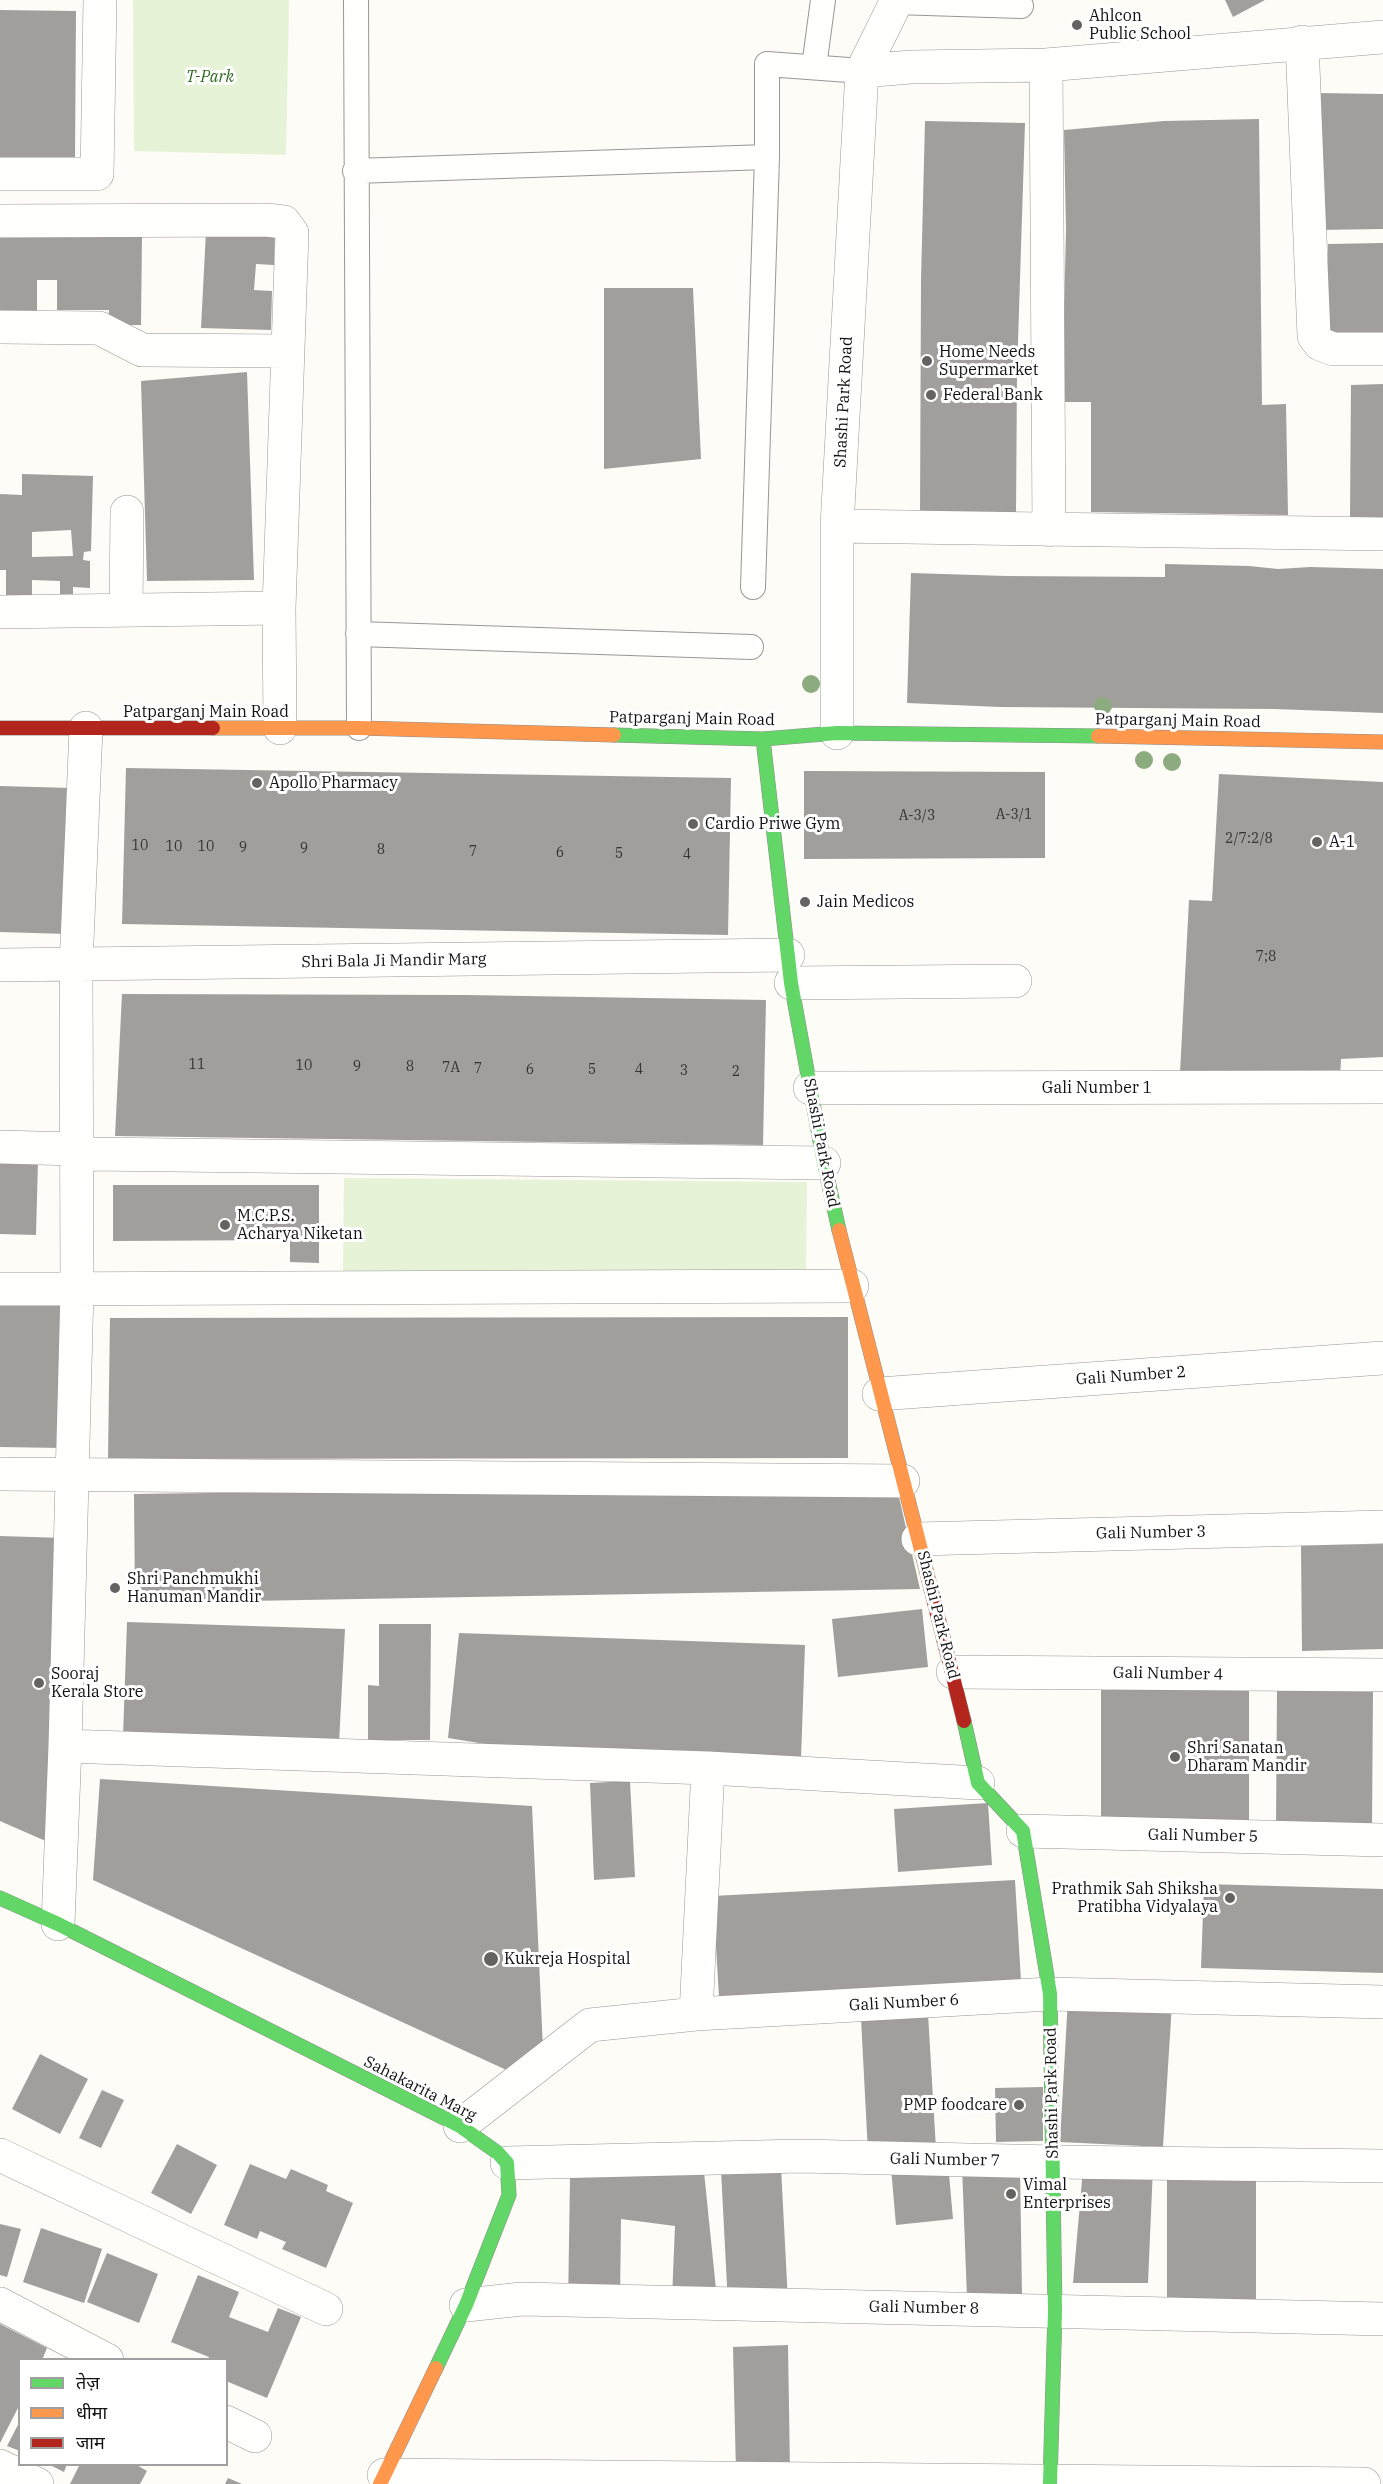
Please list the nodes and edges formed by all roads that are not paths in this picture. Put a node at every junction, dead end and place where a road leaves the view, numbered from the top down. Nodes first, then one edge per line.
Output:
1 (100, 0) edge
2 (356, 0) edge
3 (823, 0) edge
4 (896, 1) edge
5 (1021, 6) dead end
6 (1383, 37) edge
7 (1302, 42) junction
8 (1046, 65) junction
9 (814, 67) junction
10 (861, 70) junction
11 (767, 157) junction
12 (355, 171) junction
13 (0, 174) edge
14 (0, 221) edge
15 (0, 327) edge
16 (1383, 349) edge
17 (288, 351) junction
18 (127, 512) dead end
19 (837, 526) junction
20 (1049, 530) junction
21 (1383, 534) edge
22 (753, 587) dead end
23 (279, 608) junction
24 (126, 610) junction
25 (0, 612) edge
26 (358, 634) junction
27 (751, 647) dead end
28 (0, 728) edge
29 (86, 728) junction
30 (280, 728) junction
31 (359, 728) junction
32 (837, 733) junction
33 (763, 739) junction
34 (1383, 742) edge
35 (0, 965) edge
36 (76, 966) junction
37 (789, 969) junction
38 (1015, 981) dead end
39 (1383, 1087) edge
40 (810, 1088) junction
41 (0, 1148) edge
42 (76, 1149) junction
43 (824, 1163) junction
44 (852, 1286) junction
45 (0, 1289) edge
46 (77, 1290) junction
47 (1383, 1358) edge
48 (879, 1394) junction
49 (0, 1474) edge
50 (71, 1476) junction
51 (903, 1481) junction
52 (1383, 1527) edge
53 (918, 1539) junction
54 (953, 1672) junction
55 (1383, 1675) edge
56 (65, 1746) junction
57 (708, 1768) junction
58 (978, 1783) junction
59 (1023, 1831) junction
60 (1383, 1840) edge
61 (0, 1898) edge
62 (58, 1924) junction
63 (1050, 1994) junction
64 (1383, 2002) edge
65 (696, 2014) junction
66 (460, 2126) junction
67 (0, 2155) edge
68 (1053, 2162) junction
69 (507, 2163) junction
70 (1383, 2166) edge
71 (0, 2304) edge
72 (466, 2305) junction
73 (326, 2309) dead end
74 (1055, 2311) junction
75 (1383, 2319) edge
76 (103, 2358) edge
77 (0, 2466) edge
78 (382, 2480) edge
79 (1050, 2483) edge
80 (37, 2484) edge
81 (1364, 2484) edge

1 - 13 street
2 - 12 lane
3 - 9 lane
4 - 5 lane
4 - 10 street
6 - 7 street
7 - 8 street
7 - 16 street
8 - 10 street
8 - 20 street
9 - 10 lane
9 - 11 lane
10 - 19 street, Shashi Park Road
11 - 12 lane
11 - 22 lane
12 - 26 lane
14 - 17 street
15 - 17 street
17 - 23 street
18 - 24 street
19 - 20 street
19 - 32 street, Shashi Park Road
20 - 21 street
23 - 24 street
23 - 30 street
24 - 25 street
26 - 27 lane
26 - 31 lane
28 - 29 street, Patparganj Main Road
29 - 30 street, Patparganj Main Road
29 - 36 street
30 - 31 street, Patparganj Main Road
31 - 33 street, Patparganj Main Road
32 - 33 street, Patparganj Main Road
32 - 34 street, Patparganj Main Road
33 - 37 street, Shashi Park Road
35 - 36 street, Shri Bala Ji Mandir Marg
36 - 37 street, Shri Bala Ji Mandir Marg
36 - 42 street
37 - 38 street, Shri Bala Ji Mandir Marg
37 - 40 street, Shashi Park Road
39 - 40 street, Gali Number 1
40 - 43 street, Shashi Park Road
41 - 42 street
42 - 43 street
42 - 46 street
43 - 44 street, Shashi Park Road
44 - 46 street
44 - 48 street, Shashi Park Road
45 - 46 street
46 - 50 street
47 - 48 street, Gali Number 2
48 - 51 street, Shashi Park Road
49 - 50 street
50 - 51 street
50 - 56 street
51 - 53 street, Shashi Park Road
52 - 53 street, Gali Number 3
53 - 54 street, Shashi Park Road
54 - 55 street, Gali Number 4
54 - 58 street, Shashi Park Road
56 - 57 street
56 - 62 street
57 - 58 street
57 - 65 street
58 - 59 street
59 - 60 street, Gali Number 5
59 - 63 street, Shashi Park Road
61 - 62 street, Sahakarita Marg
62 - 66 street, Sahakarita Marg
63 - 64 street, Gali Number 6
63 - 65 street, Gali Number 6
63 - 68 street, Shashi Park Road
65 - 66 street, Gali Number 6
66 - 69 street, Sahakarita Marg
67 - 73 street
68 - 69 street, Gali Number 7
68 - 70 street, Gali Number 7
68 - 74 street, Shashi Park Road
69 - 72 street
71 - 76 street
72 - 74 street, Gali Number 8
72 - 78 street
74 - 75 street, Gali Number 8
74 - 79 street, Shashi Park Road
77 - 80 street
78 - 79 street
79 - 81 street

